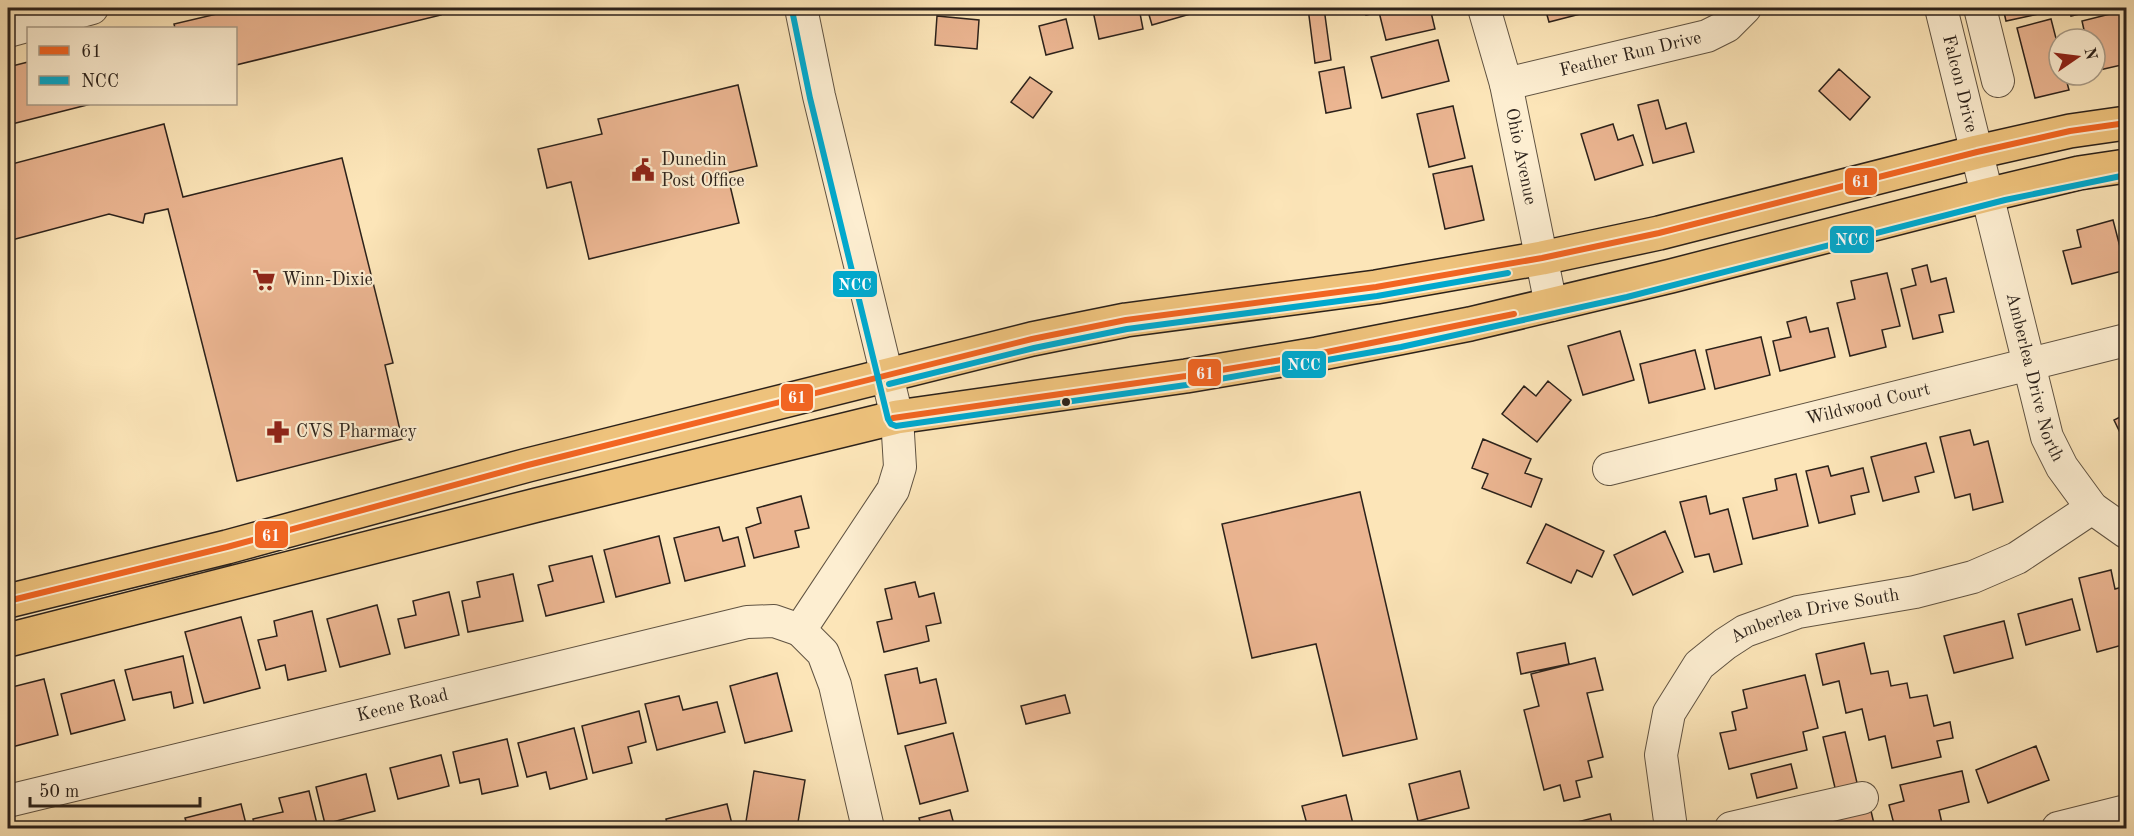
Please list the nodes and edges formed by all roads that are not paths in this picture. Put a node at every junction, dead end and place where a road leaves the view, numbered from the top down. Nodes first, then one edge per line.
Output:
1 (92, 8) edge
2 (801, 8) edge
3 (1484, 8) edge
4 (1745, 8) edge
5 (1941, 8) edge
6 (1980, 8) edge
7 (8, 31) edge
8 (1998, 81) dead end
9 (1506, 84) junction
10 (2127, 123) edge
11 (1977, 152) junction
12 (2127, 166) edge
13 (1987, 195) junction
14 (1542, 258) junction
15 (1551, 305) junction
16 (2127, 340) edge
17 (2029, 364) junction
18 (886, 375) junction
19 (897, 417) junction
20 (1609, 469) dead end
21 (2092, 508) junction
22 (2127, 532) edge
23 (8, 601) edge
24 (800, 630) junction
25 (8, 640) edge
26 (1862, 798) dead end
27 (8, 801) edge
28 (2127, 811) edge
29 (868, 828) edge
30 (1671, 828) edge
31 (1731, 828) edge
32 (2058, 828) edge

1 - 7 street
2 - 18 street
3 - 9 street, Ohio Avenue
4 - 9 street, Feather Run Drive
5 - 11 street, Falcon Drive
6 - 8 street
9 - 14 street, Ohio Avenue
10 - 11 main road
11 - 13 street, Falcon Drive
11 - 14 main road
12 - 13 main road
13 - 15 main road
13 - 17 street, Amberlea Drive North
14 - 15 street, Ohio Avenue
14 - 18 main road
15 - 19 main road
16 - 17 street, Wildwood Court
17 - 20 street, Wildwood Court
17 - 21 street, Amberlea Drive North
18 - 19 street
18 - 23 main road
19 - 24 street
19 - 25 main road
21 - 22 street, Amberlea Drive North
21 - 30 street, Amberlea Drive South
24 - 27 street, Keene Road
24 - 29 street
26 - 31 street
28 - 32 street

